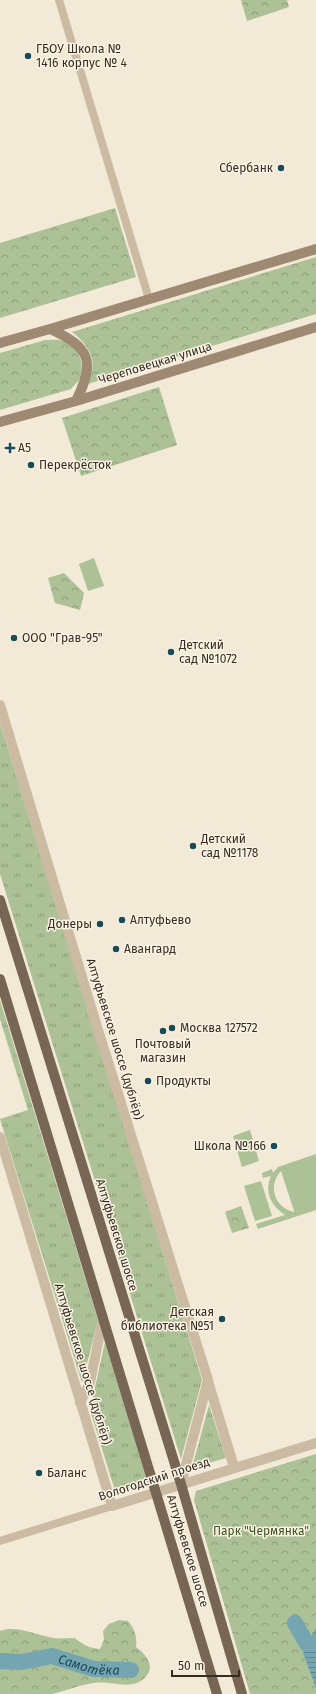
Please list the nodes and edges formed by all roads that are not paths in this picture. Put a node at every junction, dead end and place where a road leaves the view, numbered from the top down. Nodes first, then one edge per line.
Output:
1 (59, 0) edge
2 (316, 249) edge
3 (149, 299) junction
4 (316, 327) edge
5 (50, 330) junction
6 (0, 343) edge
7 (76, 400) junction
8 (0, 422) edge
9 (0, 705) edge
10 (0, 900) edge
11 (0, 979) edge
12 (0, 1137) edge
13 (103, 1318) junction
14 (208, 1380) junction
15 (80, 1403) junction
16 (316, 1443) edge
17 (234, 1467) junction
18 (181, 1484) junction
19 (156, 1491) junction
20 (112, 1506) junction
21 (0, 1541) edge
22 (217, 1694) edge
23 (242, 1694) edge

1 - 3 street
2 - 3 main road
3 - 5 main road
4 - 7 main road, Череповецкая улица
5 - 6 main road
5 - 7 main road
7 - 8 main road, Череповецкая улица
9 - 14 street, Алтуфьевское шоссе (дублёр)
10 - 18 main road, Алтуфьевское шоссе
11 - 13 main road, Алтуфьевское шоссе
12 - 15 street, Алтуфьевское шоссе (дублёр)
13 - 15 street
13 - 19 main road, Алтуфьевское шоссе
14 - 17 street, Алтуфьевское шоссе (дублёр)
14 - 18 street
15 - 20 street, Алтуфьевское шоссе (дублёр)
16 - 17 street, Вологодский проезд
17 - 18 street, Вологодский проезд
18 - 19 street, Вологодский проезд
18 - 23 main road, Алтуфьевское шоссе
19 - 20 street, Вологодский проезд
19 - 22 main road, Алтуфьевское шоссе
20 - 21 street, Вологодский проезд

